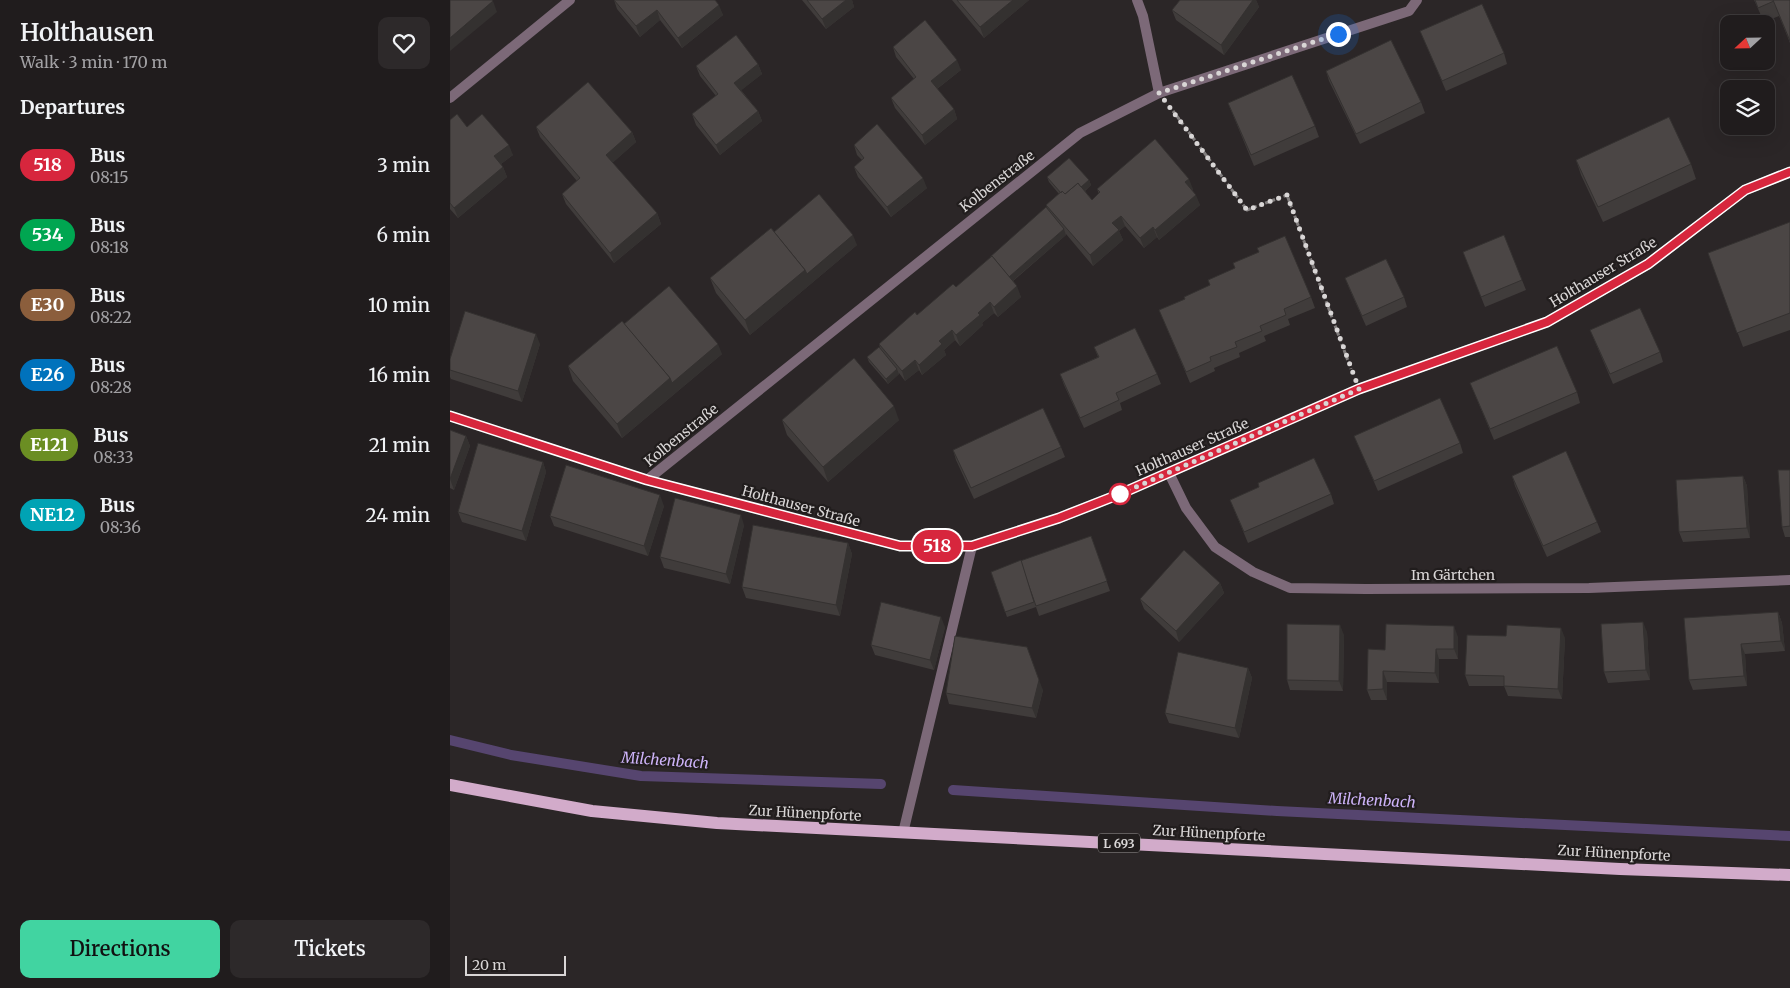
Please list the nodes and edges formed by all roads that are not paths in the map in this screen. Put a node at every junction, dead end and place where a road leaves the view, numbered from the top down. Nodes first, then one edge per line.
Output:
1 (570, 0) edge
2 (1137, 0) edge
3 (1417, 0) edge
4 (1159, 93) junction
5 (450, 98) edge
6 (1790, 172) edge
7 (450, 416) edge
8 (1169, 473) junction
9 (647, 480) junction
10 (972, 546) junction
11 (1790, 580) edge
12 (450, 785) edge
13 (903, 833) junction
14 (1790, 875) edge

1 - 5 street
2 - 4 street
3 - 4 street, Kolbenstraße
4 - 9 street, Kolbenstraße
6 - 8 street, Holthauser Straße
7 - 9 street, Holthauser Straße
8 - 10 street, Holthauser Straße
8 - 11 street, Im Gärtchen
9 - 10 street, Holthauser Straße
10 - 13 street
12 - 13 main road, Zur Hünenpforte / L 693
13 - 14 main road, Zur Hünenpforte / L 693

